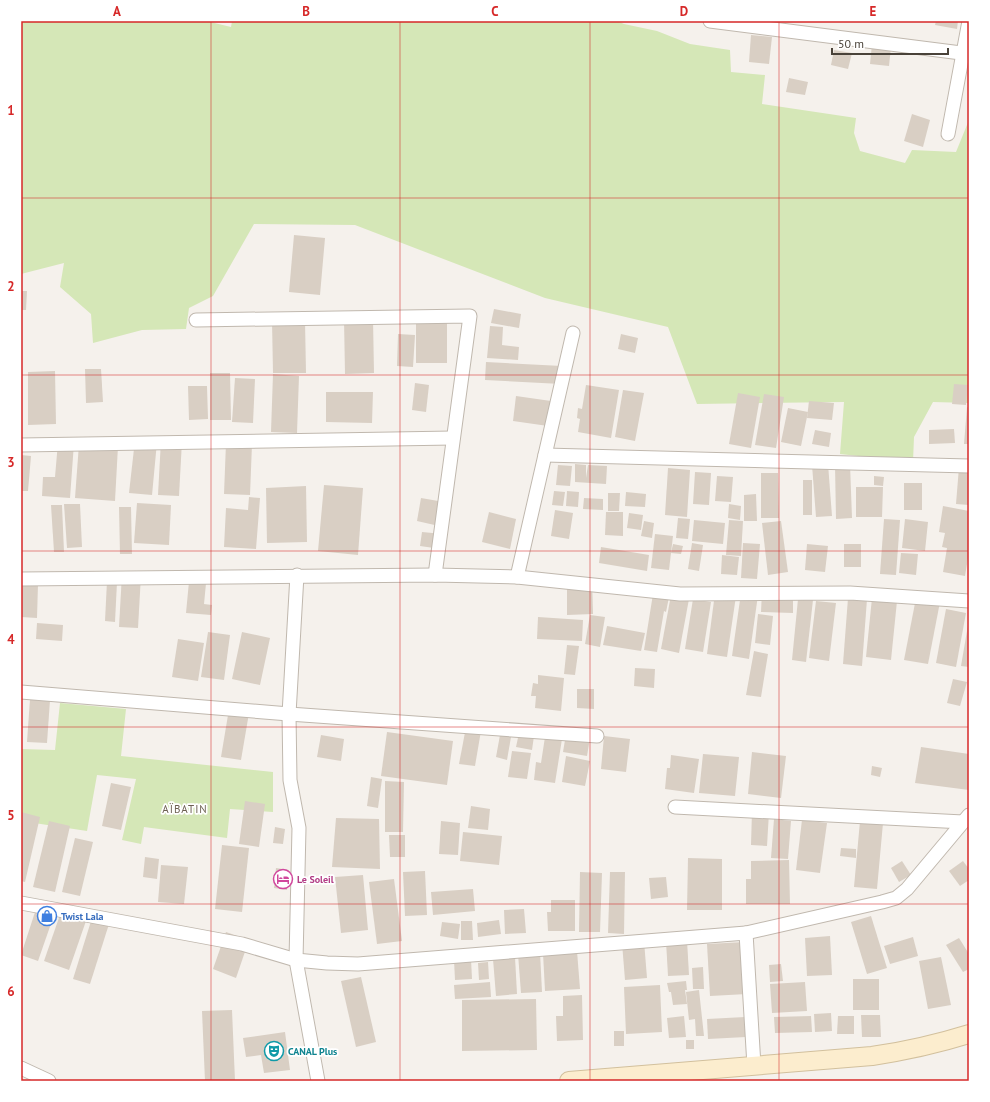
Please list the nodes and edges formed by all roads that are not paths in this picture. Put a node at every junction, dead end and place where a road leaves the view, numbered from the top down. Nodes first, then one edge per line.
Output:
1 (710, 21) edge
2 (969, 21) edge
3 (966, 54) edge
4 (948, 134) dead end
5 (196, 320) dead end
6 (573, 333) dead end
7 (453, 438) junction
8 (21, 445) edge
9 (545, 455) junction
10 (969, 466) edge
11 (435, 575) junction
12 (297, 576) junction
13 (517, 577) junction
14 (21, 579) edge
15 (969, 601) edge
16 (21, 692) edge
17 (289, 714) junction
18 (597, 736) dead end
19 (675, 807) dead end
20 (966, 818) edge
21 (21, 903) edge
22 (746, 933) junction
23 (296, 960) junction
24 (969, 1034) edge
25 (754, 1066) junction
26 (21, 1068) edge
27 (49, 1081) edge
28 (318, 1081) edge
29 (569, 1081) edge

1 - 3 street
2 - 3 street
3 - 4 street
5 - 7 street
6 - 9 street
7 - 8 street
7 - 11 street
9 - 10 street
9 - 13 street
11 - 12 street
11 - 13 street
12 - 14 street
12 - 17 street
13 - 15 street
16 - 17 street
17 - 18 street
17 - 23 street
19 - 20 street
20 - 22 street
21 - 23 street
22 - 23 street
22 - 25 street
23 - 28 street
24 - 25 main road
25 - 29 main road
26 - 27 street

